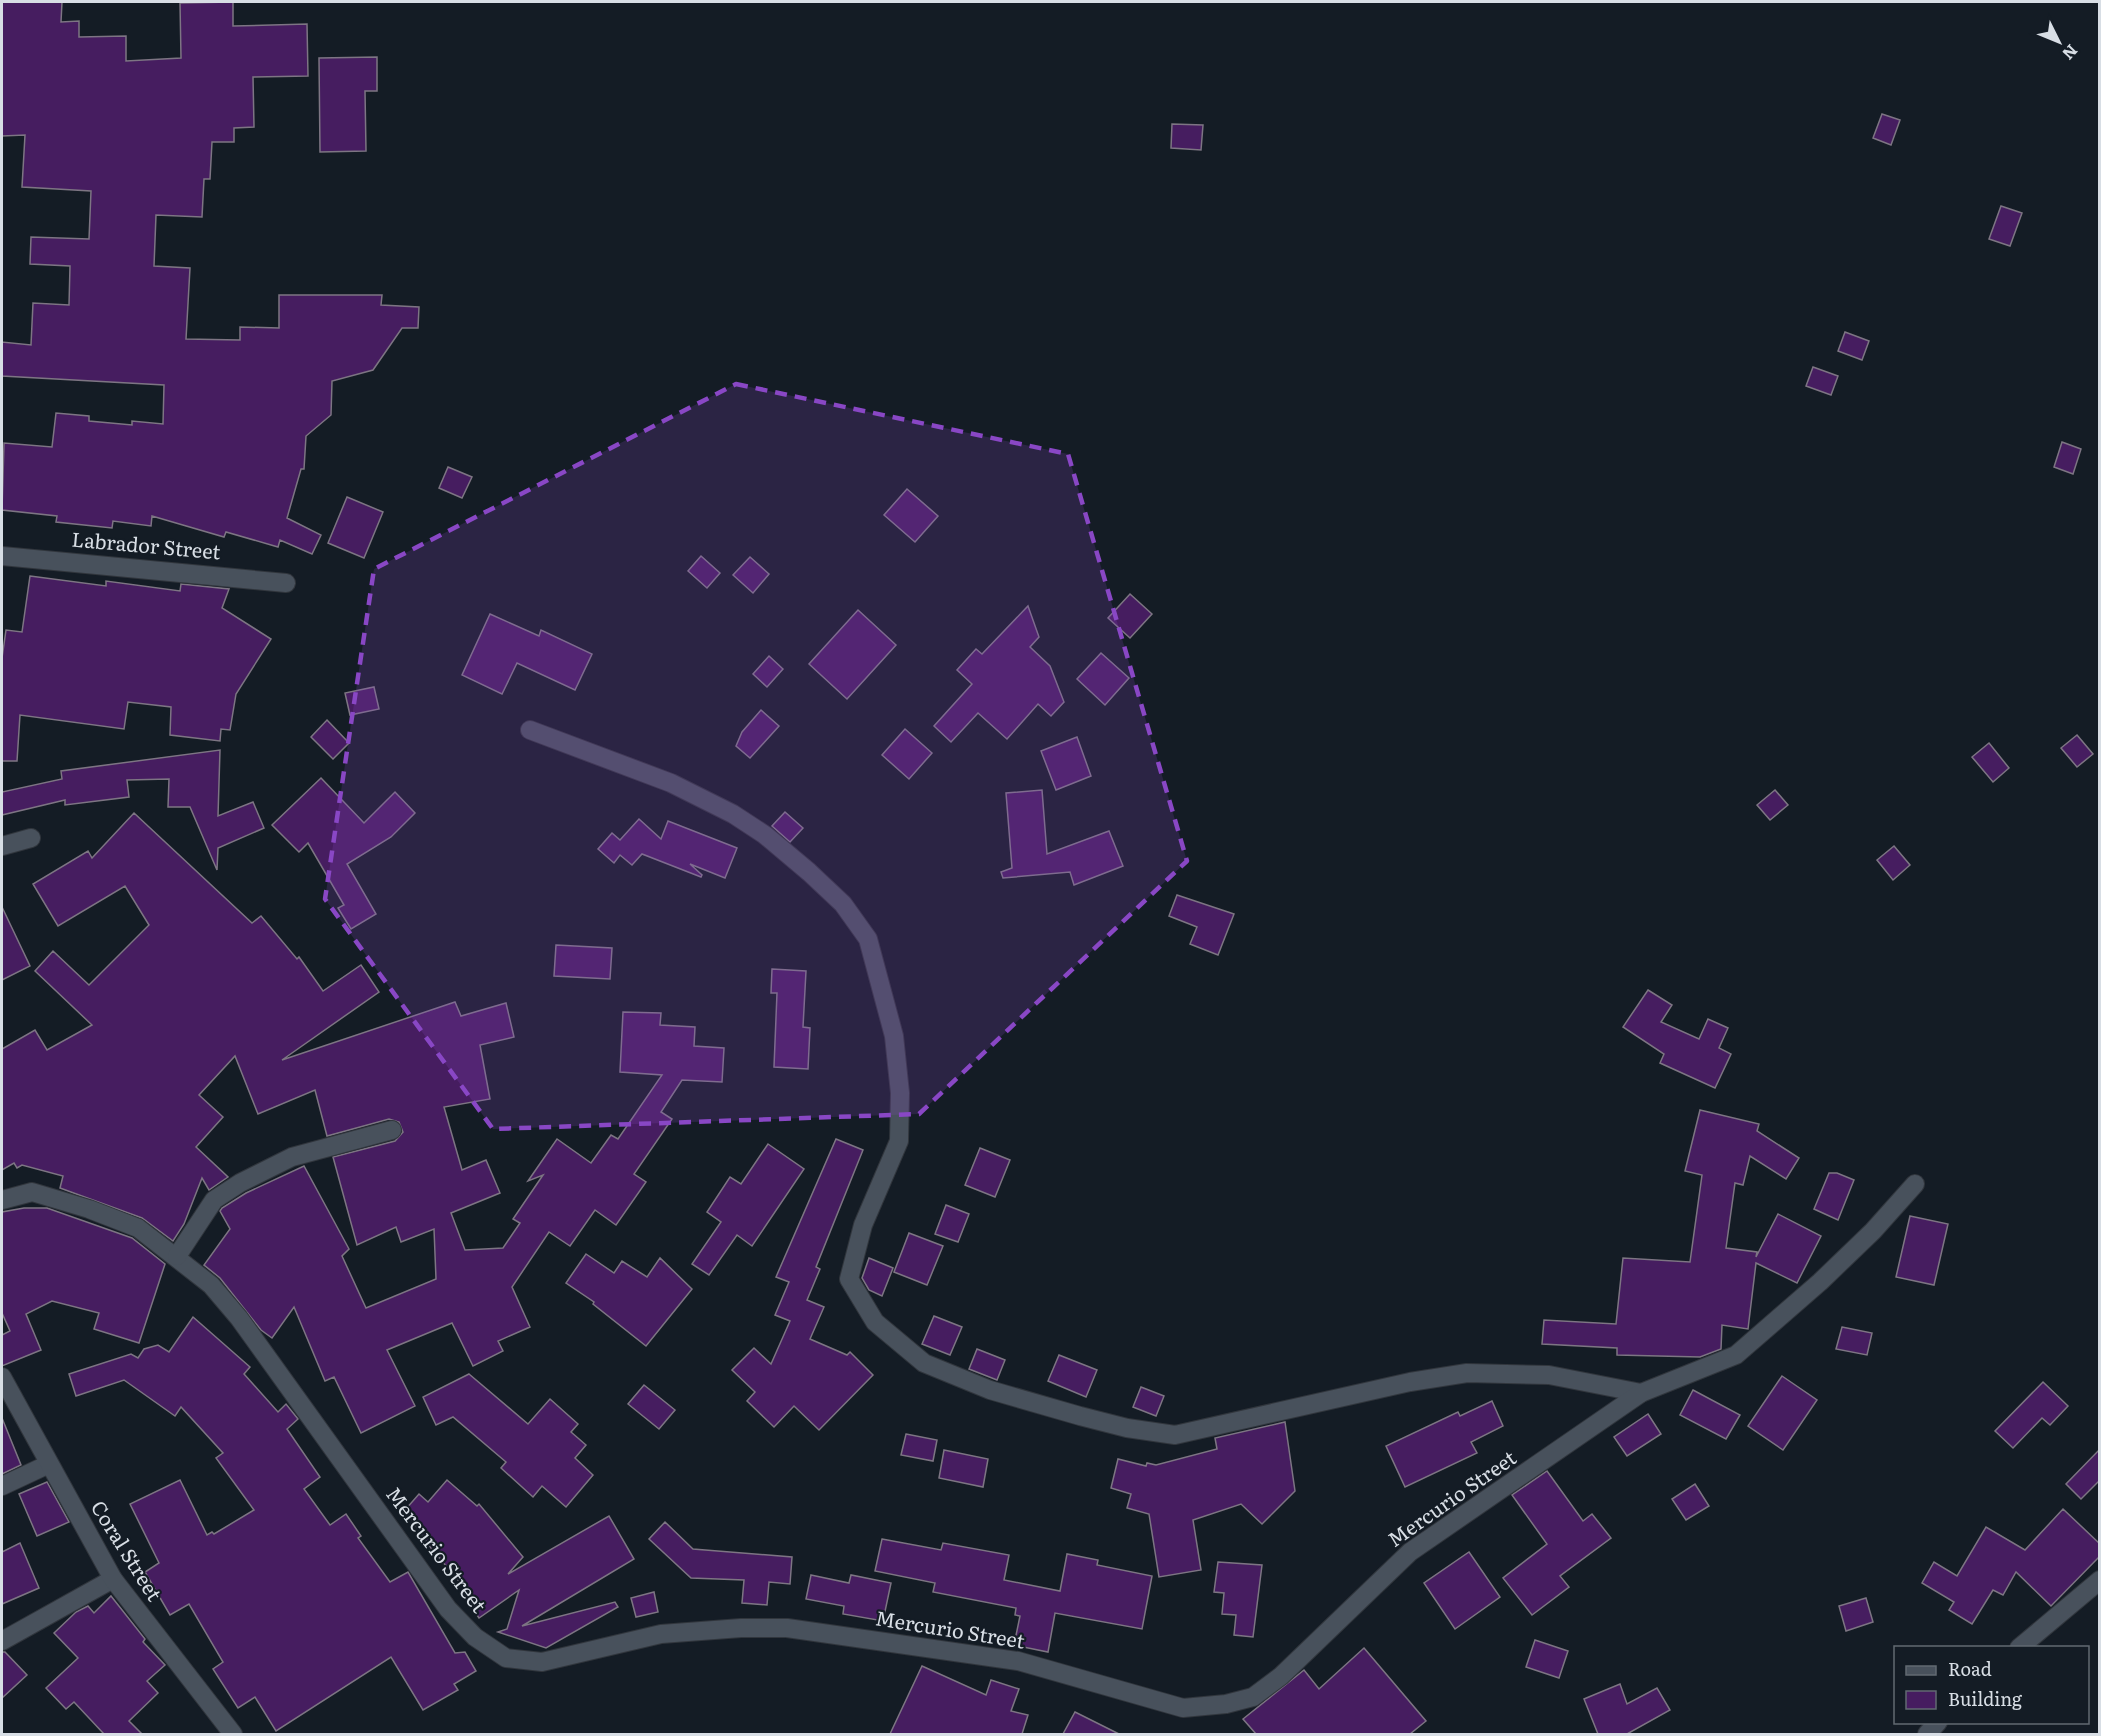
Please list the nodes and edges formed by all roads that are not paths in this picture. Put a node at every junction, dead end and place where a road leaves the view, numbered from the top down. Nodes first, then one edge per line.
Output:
1 (2, 556) edge
2 (286, 583) dead end
3 (530, 730) dead end
4 (31, 838) dead end
5 (2, 846) edge
6 (392, 1130) dead end
7 (1915, 1184) dead end
8 (2, 1200) edge
9 (177, 1256) junction
10 (2, 1377) edge
11 (1641, 1393) junction
12 (49, 1464) junction
13 (2, 1486) edge
14 (113, 1580) junction
15 (2100, 1581) edge
16 (2, 1641) edge
17 (2020, 1646) edge
18 (233, 1734) edge

1 - 2 street, Labrador Street
3 - 11 street
4 - 5 street
6 - 9 street
7 - 11 street, Mercurio Street
8 - 9 street, Mercurio Street
9 - 11 street, Mercurio Street
10 - 12 street, Coral Street
12 - 13 street
12 - 14 street, Coral Street
14 - 16 street
14 - 18 street, Coral Street
15 - 17 street

